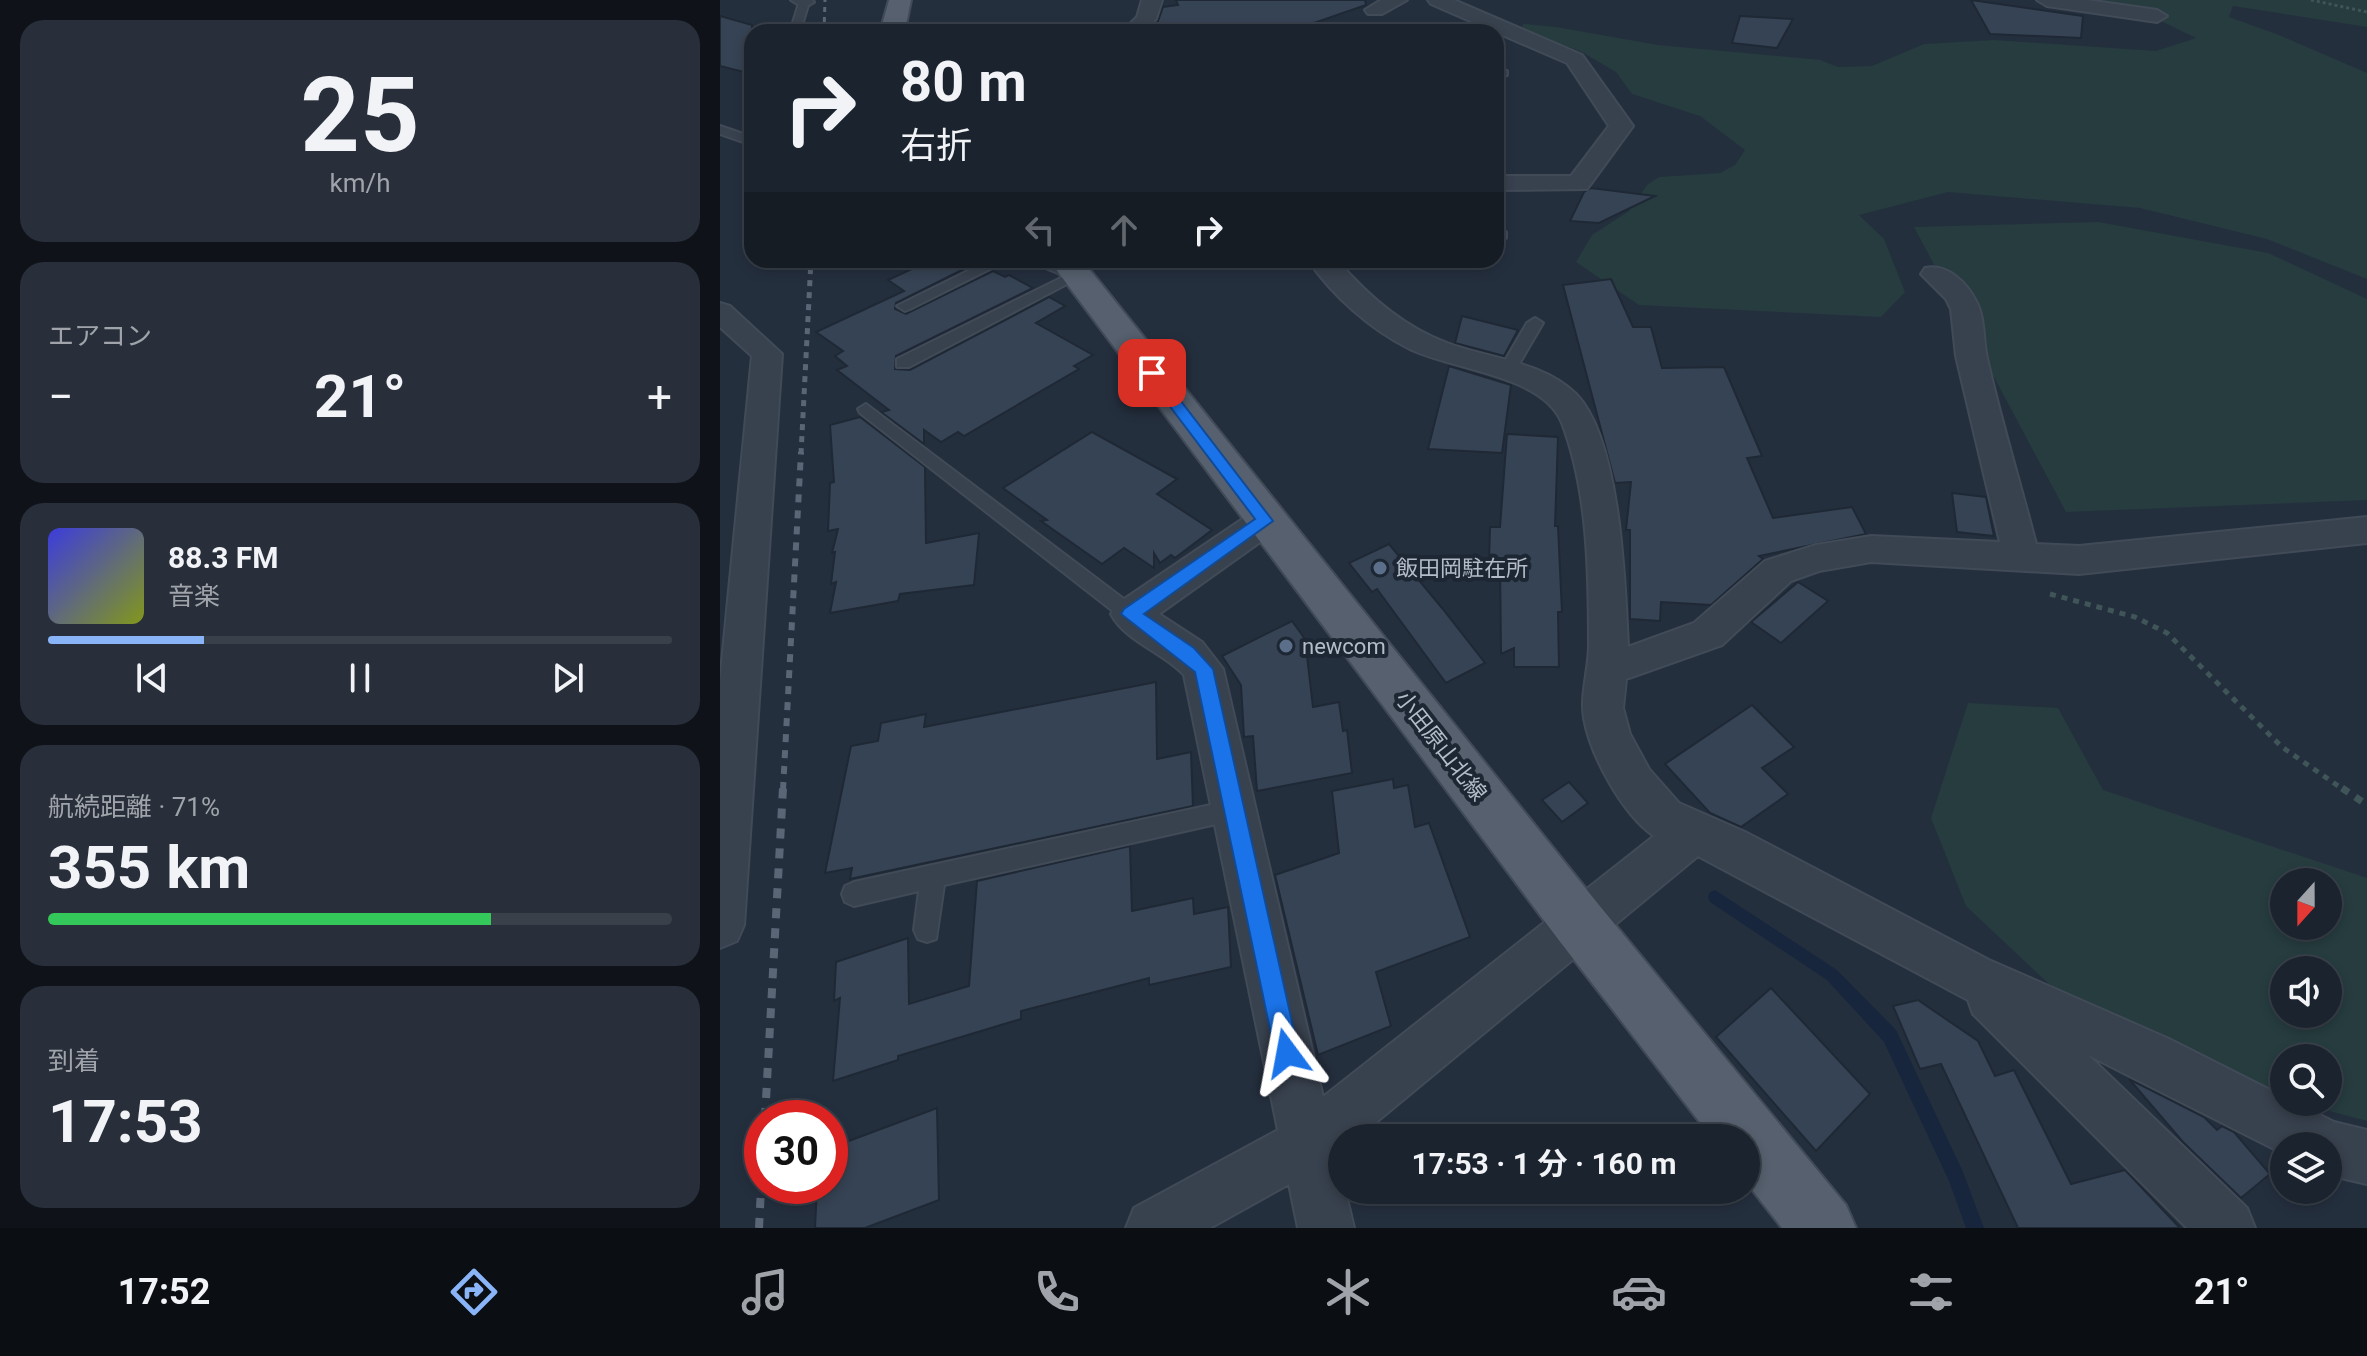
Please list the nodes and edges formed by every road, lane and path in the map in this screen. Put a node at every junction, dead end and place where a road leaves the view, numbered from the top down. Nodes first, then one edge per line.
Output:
1 (900, 0) edge
2 (1152, 0) edge
3 (1397, 0) edge
4 (2047, 0) edge
5 (2311, 0) edge
6 (802, 1) edge
7 (1447, 1) edge
8 (1375, 10) dead end
9 (2367, 12) edge
10 (2157, 16) dead end
11 (797, 24) edge
12 (899, 24) edge
13 (1141, 24) edge
14 (1498, 24) edge
15 (1504, 27) edge
16 (720, 130) edge
17 (744, 138) edge
18 (1504, 183) edge
19 (984, 268) edge
20 (1071, 268) edge
21 (1329, 268) edge
22 (1935, 274) dead end
23 (905, 306) dead end
24 (720, 312) edge
25 (1535, 323) dead end
26 (903, 363) dead end
27 (1507, 371) junction
28 (866, 409) dead end
29 (1265, 521) junction
30 (2367, 530) edge
31 (2022, 559) junction
32 (2045, 593) dead end
33 (1130, 614) junction
34 (1609, 668) junction
35 (2367, 805) edge
36 (1234, 810) junction
37 (1692, 833) junction
38 (933, 876) junction
39 (854, 894) dead end
40 (1580, 924) junction
41 (720, 925) edge
42 (927, 930) dead end
43 (1972, 977) junction
44 (2297, 1132) edge
45 (1307, 1144) junction
46 (2342, 1151) edge
47 (2367, 1157) edge
48 (1154, 1228) edge
49 (1326, 1228) edge
50 (1823, 1228) edge
51 (2227, 1228) edge

1 - 12 main road
2 - 13 street
3 - 8 street
4 - 10 street
5 - 9 path
6 - 11 lane
7 - 14 street
15 - 18 street
16 - 17 lane
19 - 23 lane
20 - 26 lane
20 - 29 main road, 小田原山北線
21 - 27 street
22 - 31 street
24 - 41 street
25 - 27 lane
27 - 34 street
28 - 33 lane
29 - 33 street
29 - 40 main road, 小田原山北線
30 - 31 street
31 - 34 street
32 - 35 path
33 - 36 street
34 - 37 street
36 - 38 lane
36 - 45 street
37 - 40 street
37 - 43 street
38 - 39 lane
38 - 42 lane
40 - 45 street
40 - 50 main road, 小田原山北線
43 - 44 street
43 - 51 street
45 - 48 street
45 - 49 street
46 - 47 street

